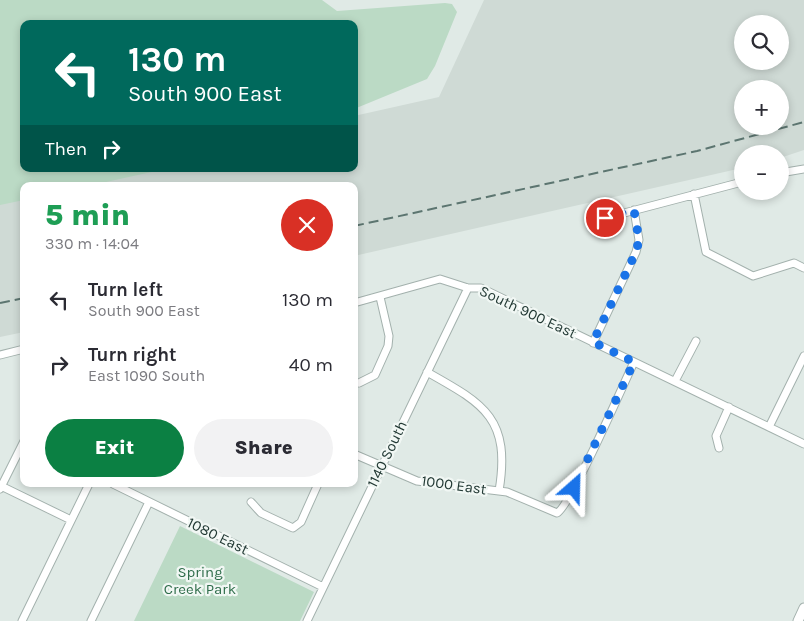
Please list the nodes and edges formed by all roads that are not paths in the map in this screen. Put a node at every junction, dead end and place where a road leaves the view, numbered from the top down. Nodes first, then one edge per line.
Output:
1 (804, 169) edge
2 (789, 172) edge
3 (734, 184) edge
4 (694, 194) junction
5 (634, 210) junction
6 (590, 222) dead end
7 (804, 268) edge
8 (468, 288) junction
9 (380, 297) junction
10 (358, 302) edge
11 (696, 341) dead end
12 (593, 342) junction
13 (20, 350) edge
14 (0, 355) edge
15 (804, 356) edge
16 (634, 362) junction
17 (427, 372) junction
18 (675, 382) junction
19 (359, 383) dead end
20 (729, 407) junction
21 (769, 427) junction
22 (804, 444) edge
23 (20, 448) edge
24 (719, 448) dead end
25 (358, 456) edge
26 (382, 465) junction
27 (1, 487) edge
28 (88, 487) edge
29 (121, 487) edge
30 (317, 487) edge
31 (500, 491) junction
32 (149, 502) junction
33 (251, 502) dead end
34 (71, 520) junction
35 (323, 587) junction
36 (804, 608) edge
37 (22, 621) edge
38 (91, 621) edge
39 (307, 621) edge
40 (798, 621) edge

1 - 2 street
3 - 4 street
4 - 5 street
4 - 7 street
5 - 6 street
5 - 12 street
8 - 9 street, South 900 East
8 - 12 street, South 900 East
8 - 17 street, 1140 South
9 - 10 street, South 900 East
9 - 19 street
11 - 18 street
12 - 16 street, South 900 East
13 - 14 street
15 - 21 street
16 - 18 street, South 900 East
16 - 31 street, 1000 East
17 - 26 street, 1140 South
17 - 31 street
18 - 20 street, South 900 East
20 - 21 street, South 900 East
20 - 24 street
21 - 22 street, South 900 East
23 - 27 street
25 - 26 street, 1000 East
26 - 31 street, 1000 East
26 - 35 street, 1140 South
27 - 34 street
28 - 34 street
29 - 32 street, 1080 East
30 - 33 street
32 - 35 street, 1080 East
32 - 38 street
34 - 37 street
35 - 39 street, 1140 South
36 - 40 street

